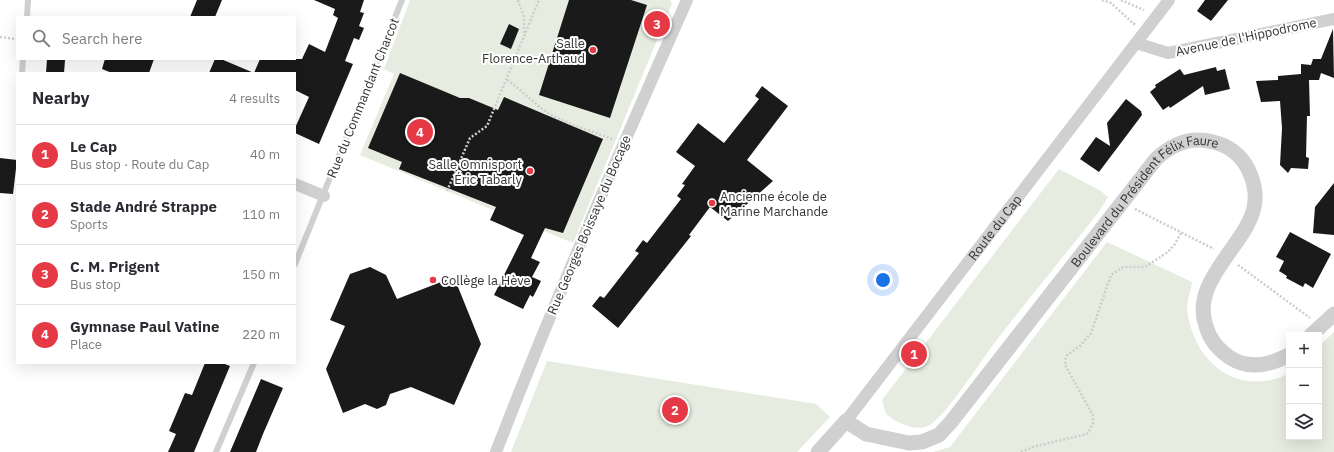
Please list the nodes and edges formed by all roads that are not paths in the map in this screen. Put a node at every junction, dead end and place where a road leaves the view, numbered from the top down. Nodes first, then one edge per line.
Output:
1 (28, 0) edge
2 (402, 0) edge
3 (687, 0) edge
4 (1169, 0) edge
5 (27, 16) edge
6 (1334, 19) edge
7 (1136, 44) junction
8 (23, 60) edge
9 (22, 72) edge
10 (296, 184) edge
11 (324, 196) junction
12 (296, 262) edge
13 (1334, 314) edge
14 (1314, 332) edge
15 (1286, 357) edge
16 (254, 364) edge
17 (846, 421) junction
18 (216, 452) edge
19 (496, 452) edge
20 (818, 452) edge

1 - 5 lane
2 - 11 lane, Rue du Commandant Charcot
3 - 19 street, Rue Georges Boissaye du Bocage
4 - 7 street, Route du Cap
6 - 7 street, Avenue de l'Hippodrome
7 - 17 street, Route du Cap
8 - 9 lane
10 - 11 street
11 - 12 lane, Rue du Commandant Charcot
13 - 14 street
15 - 17 street, Boulevard du Président Félix Faure
16 - 18 lane
17 - 20 street, Route du Cap

